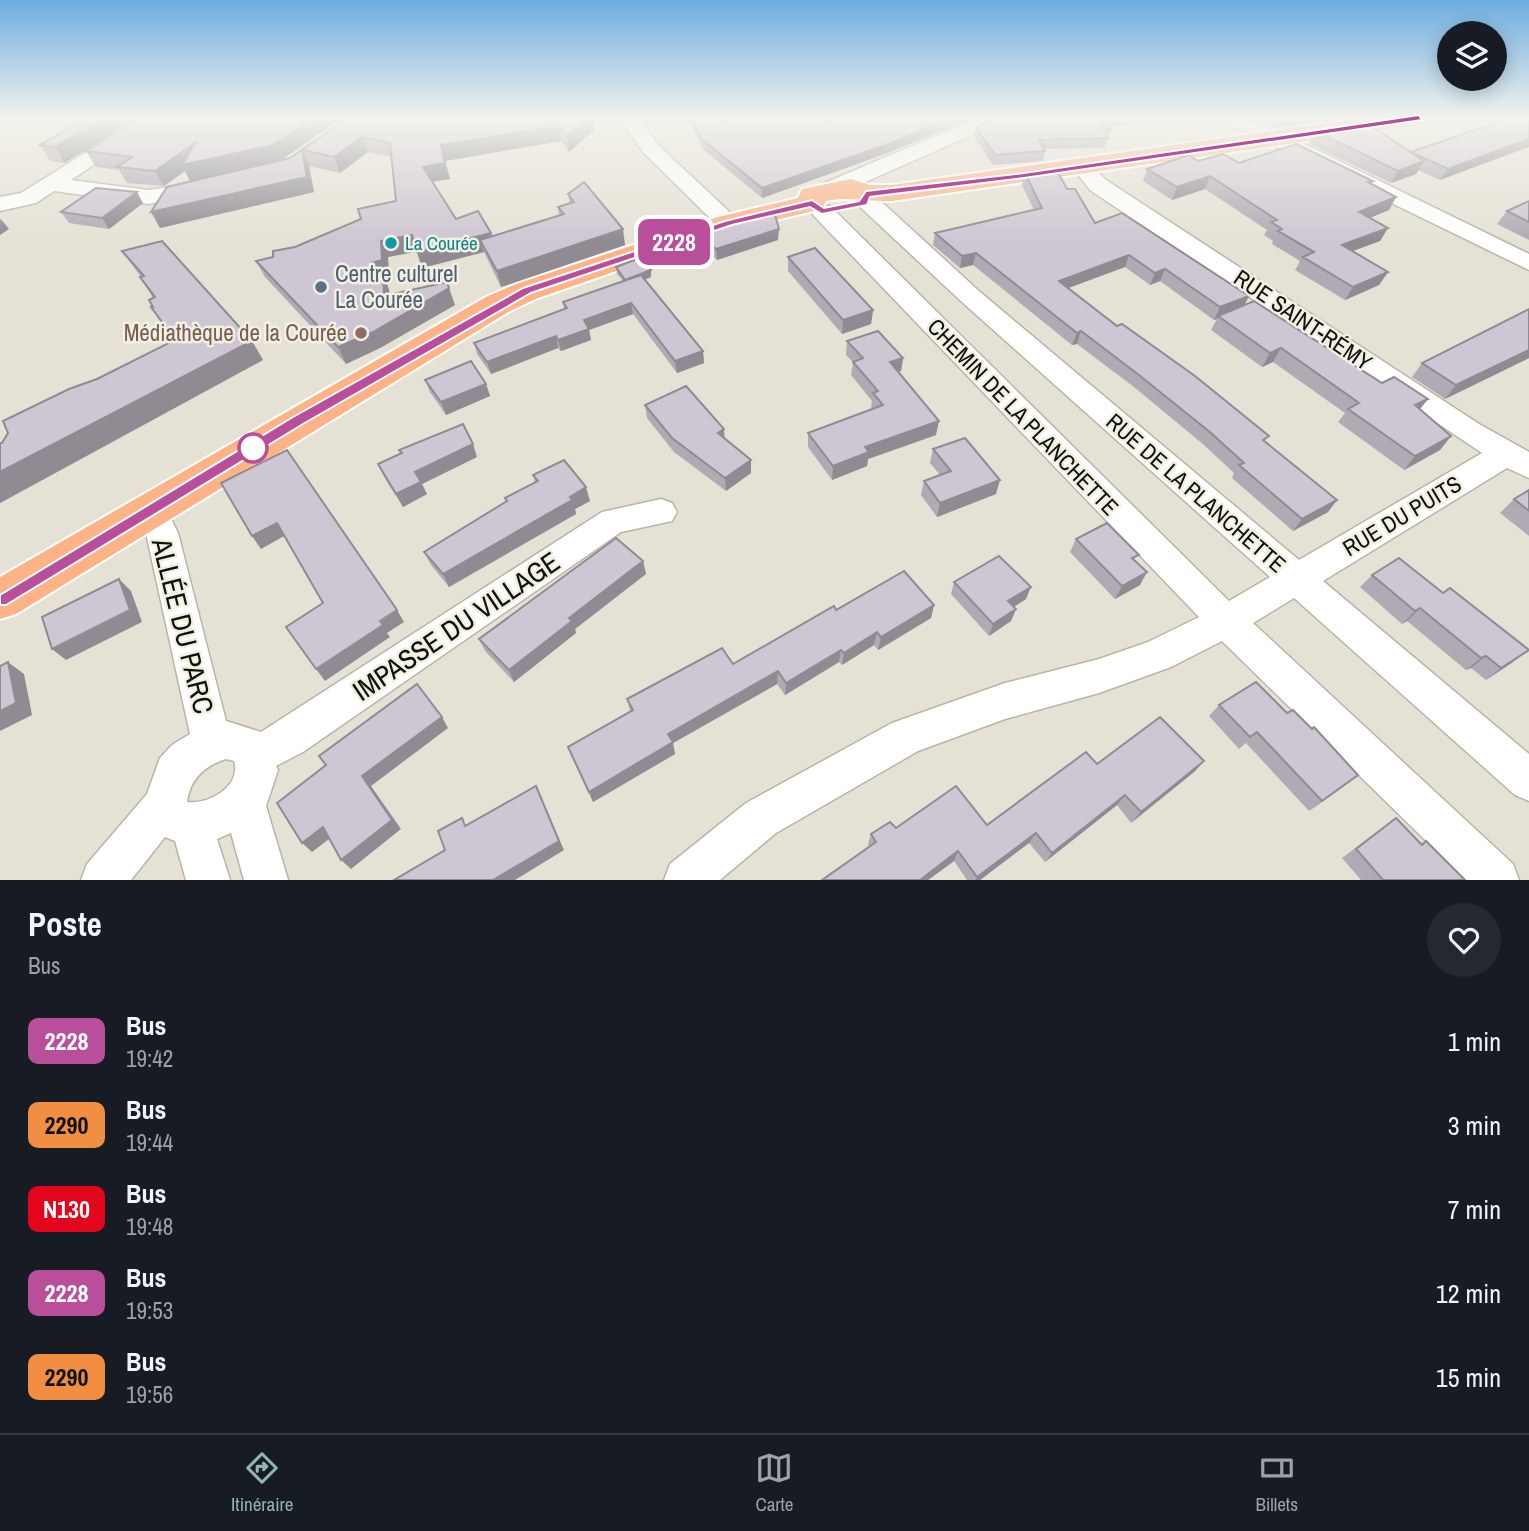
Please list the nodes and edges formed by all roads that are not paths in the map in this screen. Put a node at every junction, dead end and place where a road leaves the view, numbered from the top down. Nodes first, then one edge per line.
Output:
1 (90, 159) edge
2 (662, 159) edge
3 (908, 159) edge
4 (1136, 159) edge
5 (1314, 159) edge
6 (1082, 167) junction
7 (51, 184) junction
8 (214, 186) edge
9 (866, 197) junction
10 (820, 201) junction
11 (0, 204) edge
12 (728, 223) junction
13 (1529, 263) edge
14 (1518, 459) edge
15 (151, 509) junction
16 (661, 512) dead end
17 (1295, 579) junction
18 (0, 600) edge
19 (1225, 622) junction
20 (212, 744) junction
21 (256, 755) junction
22 (1529, 782) edge
23 (243, 800) junction
24 (178, 814) junction
25 (103, 880) edge
26 (208, 880) edge
27 (266, 880) edge
28 (686, 880) edge
29 (1497, 880) edge

1 - 7 street
2 - 12 street
3 - 10 street
4 - 6 main road
5 - 13 street
6 - 9 main road
6 - 14 street, RUE SAINT-RÉMY
7 - 8 street
7 - 11 street
9 - 10 main road
9 - 17 street, RUE DE LA PLANCHETTE
10 - 12 main road
10 - 19 street, CHEMIN DE LA PLANCHETTE
12 - 15 main road
14 - 17 street, RUE DU PUITS
15 - 18 main road
15 - 20 street, ALLÉE DU PARC
16 - 21 street, IMPASSE DU VILLAGE
17 - 19 street, RUE DU PUITS
17 - 22 street, RUE DE LA PLANCHETTE
19 - 28 street, RUE DU PUITS
19 - 29 street
20 - 21 street
20 - 24 street
21 - 23 street
23 - 24 street
23 - 27 street
24 - 25 street
24 - 26 street

